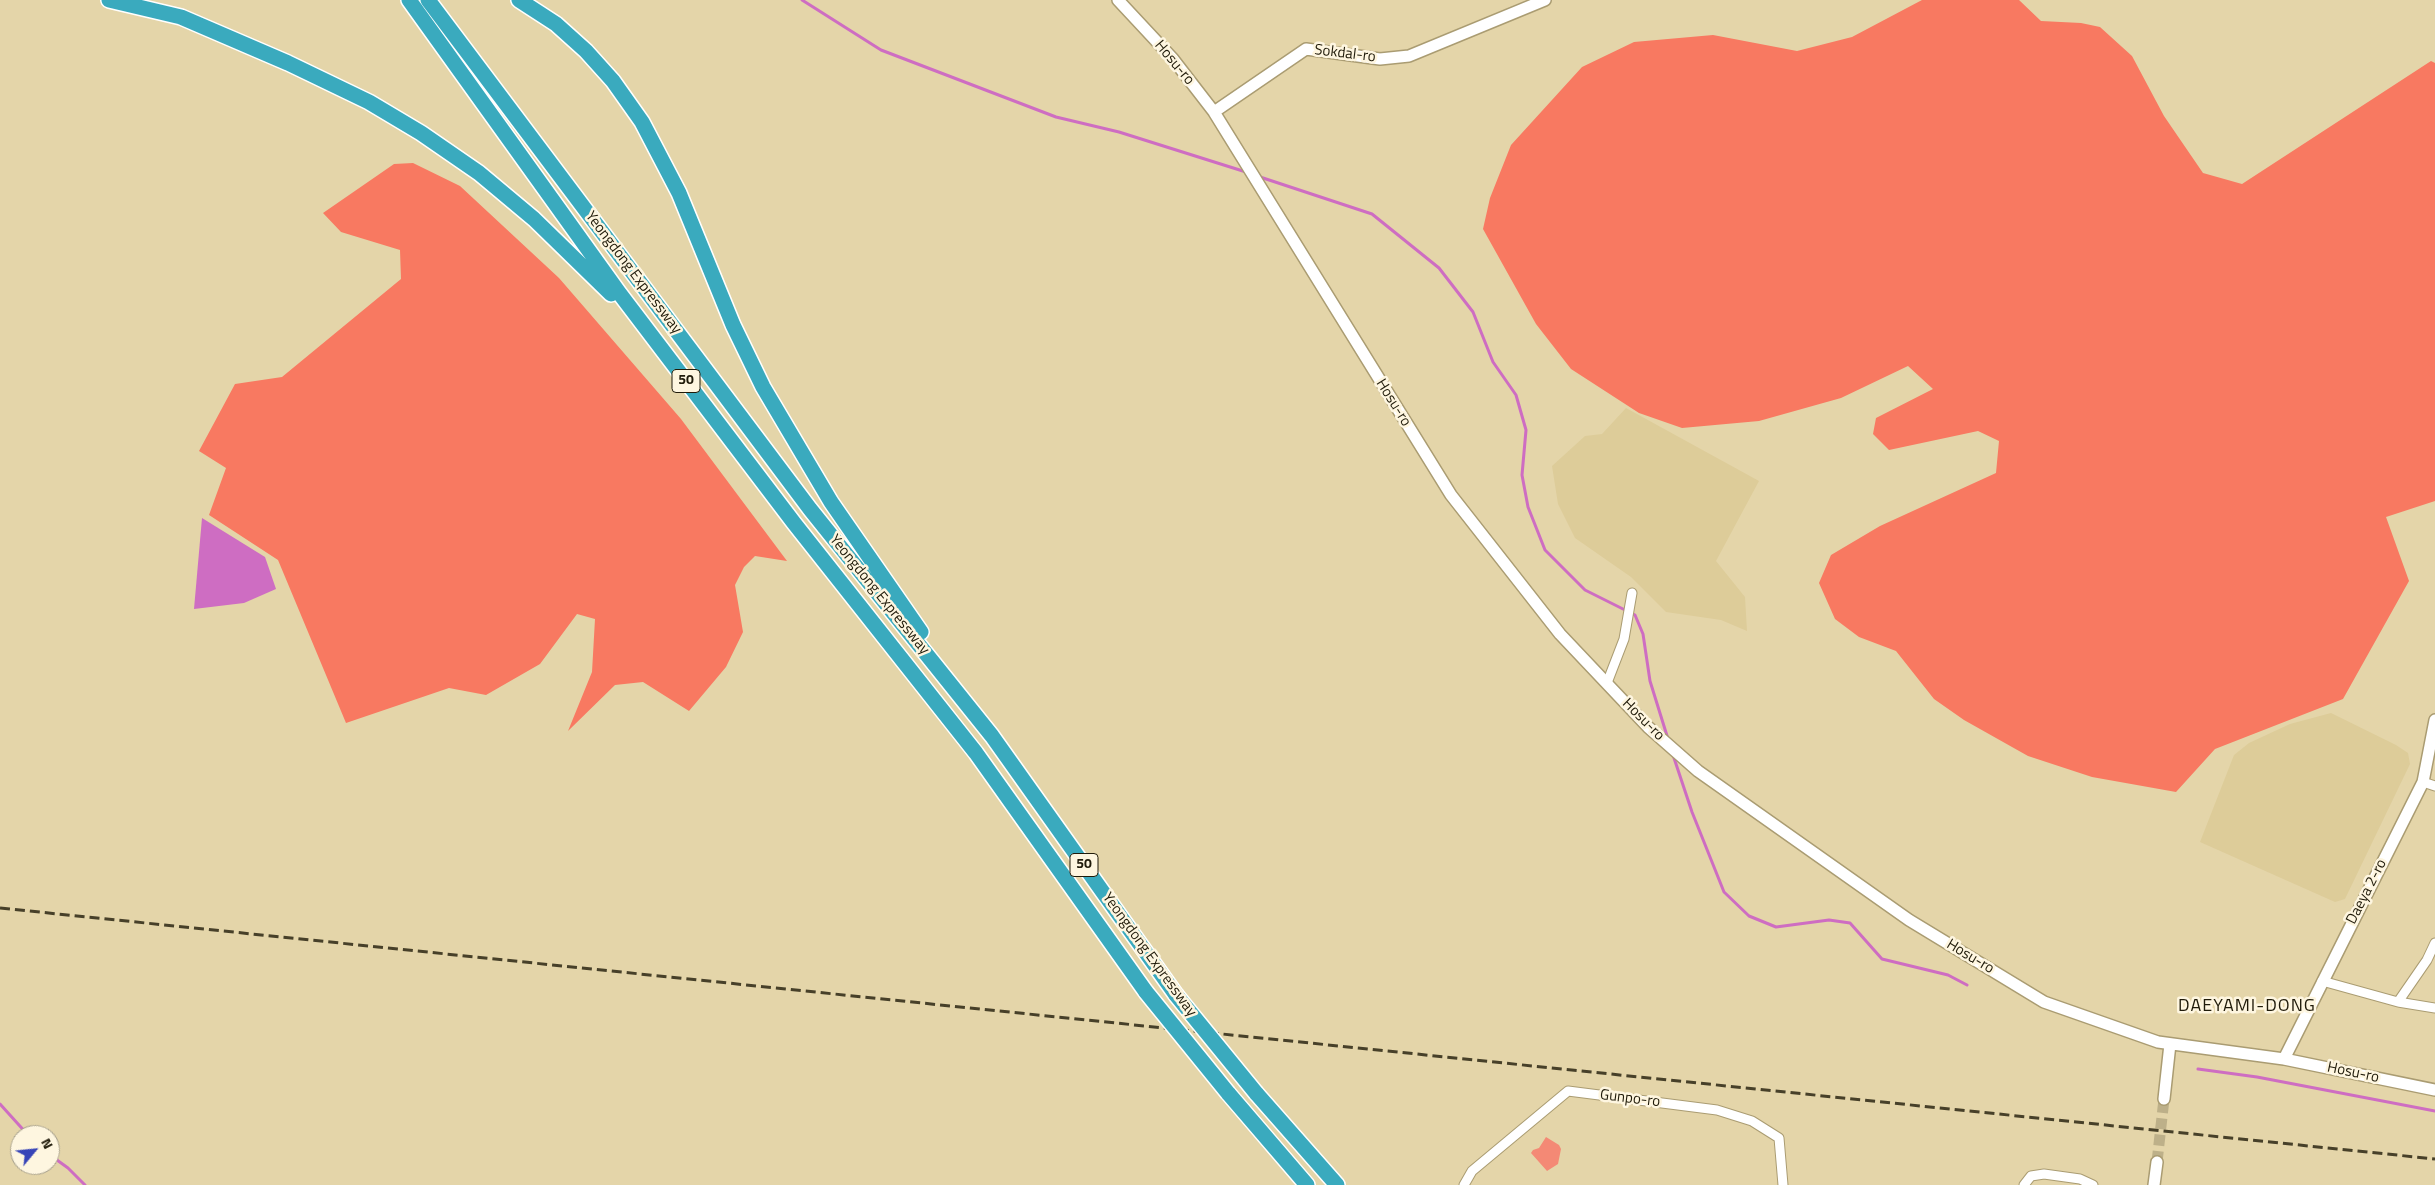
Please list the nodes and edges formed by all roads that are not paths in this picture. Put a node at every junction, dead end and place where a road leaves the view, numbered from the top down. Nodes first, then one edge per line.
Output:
1 (109, 0) edge
2 (409, 0) edge
3 (428, 0) edge
4 (519, 0) edge
5 (1118, 0) edge
6 (1545, 0) edge
7 (1214, 112) junction
8 (648, 331) junction
9 (1632, 592) dead end
10 (1608, 683) junction
11 (2435, 720) edge
12 (992, 736) junction
13 (2423, 782) junction
14 (2435, 786) edge
15 (2435, 942) edge
16 (2322, 981) junction
17 (2398, 1002) junction
18 (2435, 1008) edge
19 (2170, 1044) junction
20 (2284, 1059) junction
21 (2435, 1090) edge
22 (2164, 1099) tunnel mouth
23 (2157, 1162) tunnel mouth
24 (1307, 1185) edge
25 (1337, 1185) edge
26 (1464, 1185) edge
27 (1783, 1185) edge
28 (2024, 1185) edge
29 (2093, 1185) edge
30 (2154, 1185) edge

1 - 8 highway
2 - 8 highway, Yeongdong Expressway / 50
3 - 12 highway, Yeongdong Expressway / 50
4 - 12 highway
5 - 7 street, Hosu-ro
6 - 7 street, Sokdal-ro
7 - 10 street, Hosu-ro
8 - 24 highway, Yeongdong Expressway / 50, bridge
9 - 10 street
10 - 19 street, Hosu-ro
11 - 13 street, Daeya 2-ro
12 - 25 highway, Yeongdong Expressway / 50, bridge
13 - 14 street
13 - 16 street, Daeya 2-ro
15 - 17 street
16 - 17 street
16 - 20 street, Daeya 2-ro
17 - 18 street
19 - 20 street, Hosu-ro
19 - 22 street
20 - 21 street, Hosu-ro
23 - 30 street
26 - 27 street, Gunpo-ro
28 - 29 street

